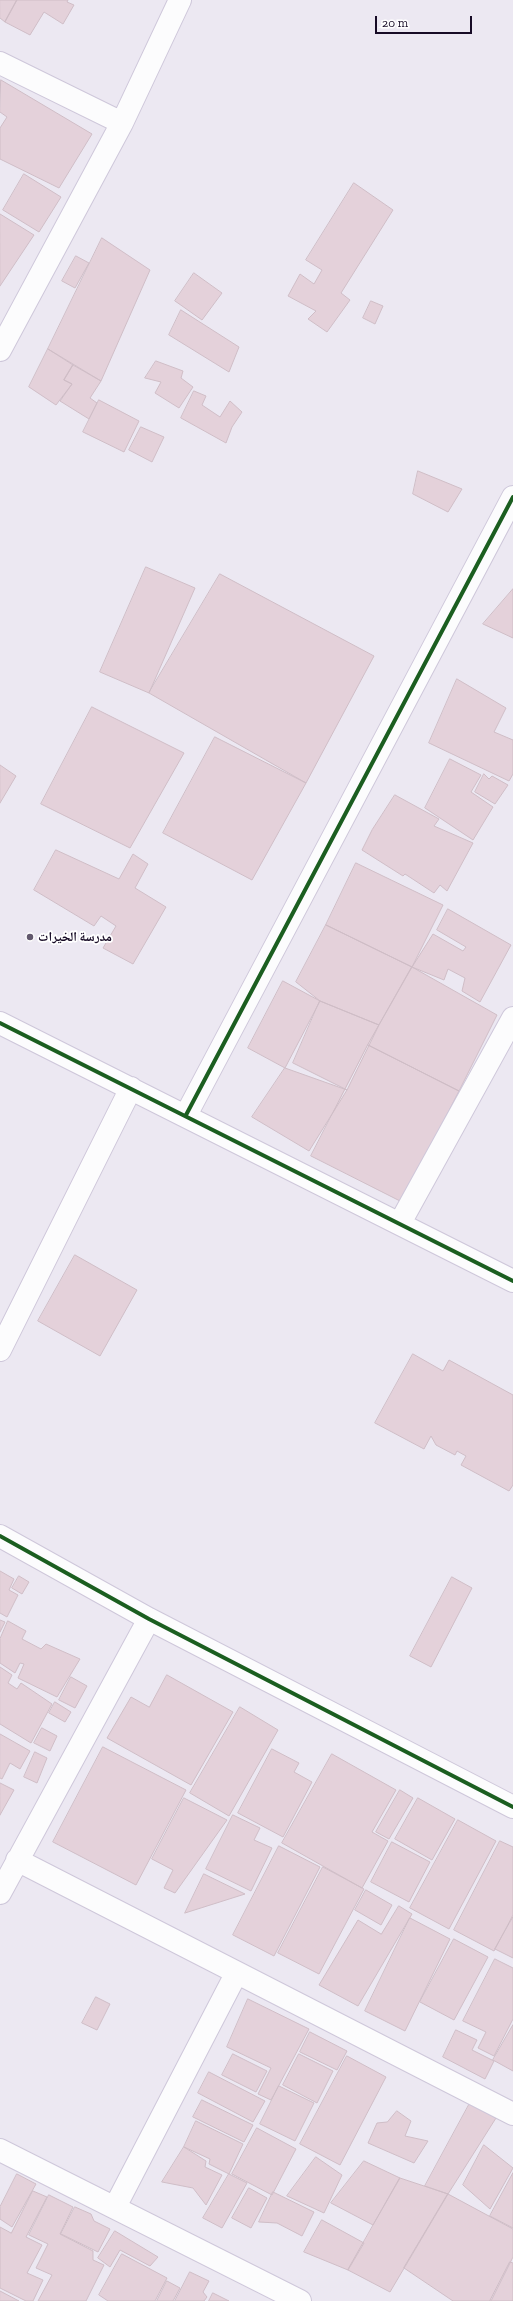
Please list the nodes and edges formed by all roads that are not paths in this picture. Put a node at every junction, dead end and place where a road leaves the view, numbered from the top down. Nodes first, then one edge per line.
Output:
1 (180, 0) edge
2 (0, 63) edge
3 (122, 123) junction
4 (6, 326) edge
5 (0, 350) edge
6 (513, 497) edge
7 (513, 1018) edge
8 (0, 1023) edge
9 (131, 1088) junction
10 (186, 1115) junction
11 (400, 1223) junction
12 (513, 1281) edge
13 (0, 1350) edge
14 (0, 1536) edge
15 (149, 1619) junction
16 (513, 1807) edge
17 (18, 1860) junction
18 (0, 1893) edge
19 (236, 1974) junction
20 (513, 2114) edge
21 (0, 2150) edge
22 (116, 2207) junction
23 (300, 2301) edge

1 - 3 street
2 - 3 street
3 - 4 street
4 - 5 street
6 - 10 street
7 - 11 street
8 - 9 street
9 - 10 street
9 - 13 street
10 - 11 street
11 - 12 street
14 - 15 street
15 - 16 street
15 - 17 street
17 - 18 street
17 - 19 street
19 - 20 street
19 - 22 street
21 - 22 street
22 - 23 street

